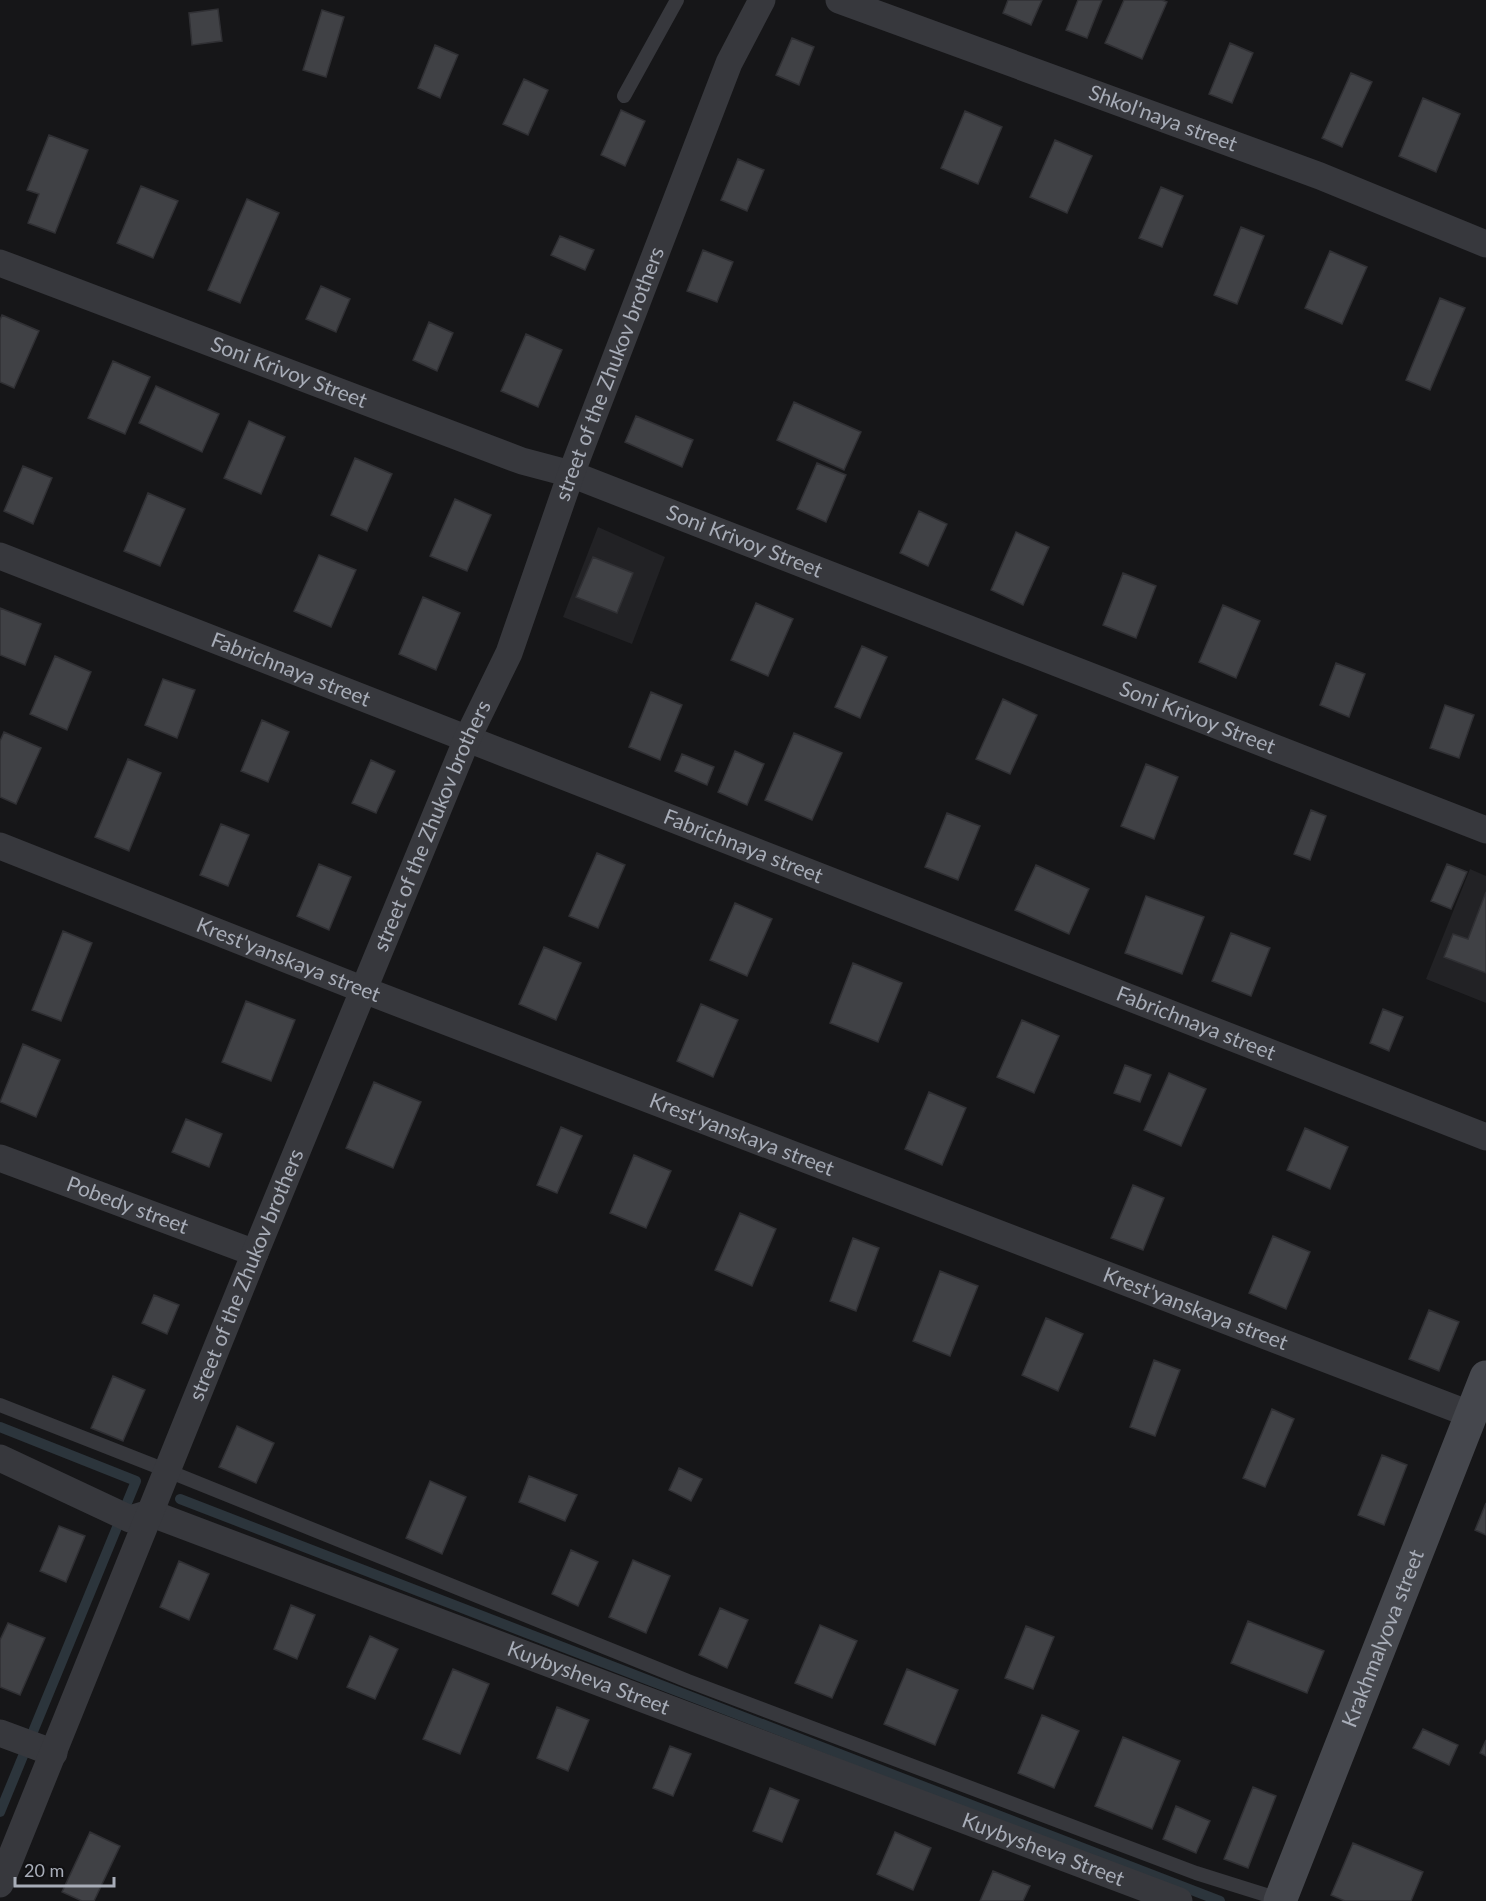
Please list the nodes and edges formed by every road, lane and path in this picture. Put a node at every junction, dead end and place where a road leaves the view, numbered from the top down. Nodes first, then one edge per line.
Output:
1 (677, 0) edge
2 (762, 0) edge
3 (839, 0) edge
4 (624, 96) dead end
5 (1486, 244) edge
6 (0, 263) edge
7 (571, 474) junction
8 (0, 556) edge
9 (467, 739) junction
10 (1486, 830) edge
11 (0, 846) edge
12 (364, 990) junction
13 (1486, 1137) edge
14 (0, 1158) edge
15 (255, 1253) junction
16 (1486, 1377) edge
17 (0, 1405) edge
18 (1479, 1418) edge
19 (0, 1458) edge
20 (168, 1471) junction
21 (150, 1513) junction
22 (0, 1733) edge
23 (54, 1753) junction
24 (0, 1884) edge
25 (1282, 1900) edge
26 (1179, 1901) edge

1 - 4 lane
2 - 7 street, street of the Zhukov brothers
3 - 5 street, Shkol'naya street
6 - 7 street, Soni Krivoy Street
7 - 9 street, street of the Zhukov brothers
7 - 10 street, Soni Krivoy Street
8 - 9 street, Fabrichnaya street
9 - 12 street, street of the Zhukov brothers
9 - 13 street, Fabrichnaya street
11 - 12 street, Krest'yanskaya street
12 - 15 street, street of the Zhukov brothers
12 - 18 street, Krest'yanskaya street
14 - 15 street, Pobedy street
15 - 20 street, street of the Zhukov brothers
16 - 18 main road, Krakhmalyova street
17 - 20 lane
18 - 25 main road, Krakhmalyova street
19 - 21 street, Kuybysheva Street
20 - 21 street, street of the Zhukov brothers
20 - 25 lane
21 - 23 street, street of the Zhukov brothers
21 - 26 street, Kuybysheva Street
22 - 23 street
23 - 24 street, street of the Zhukov brothers

